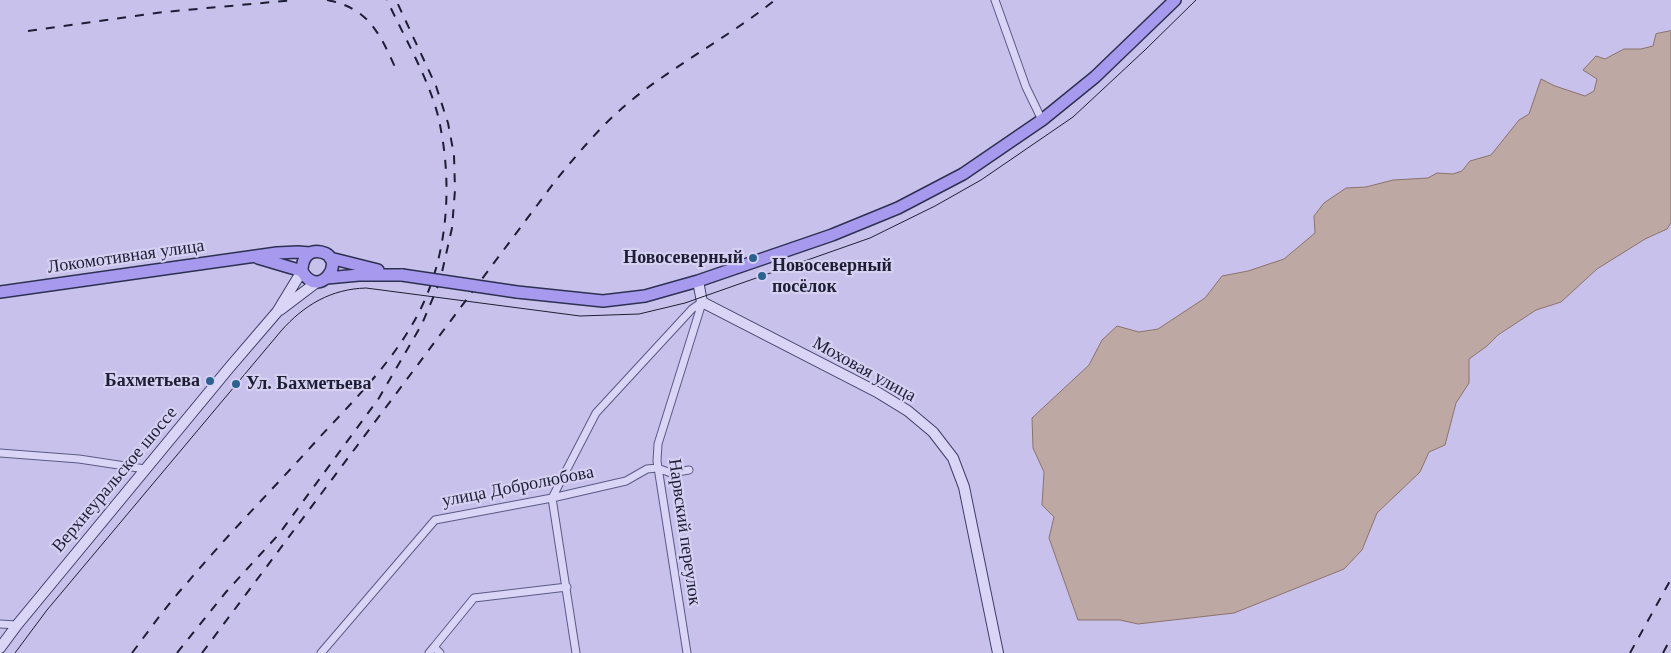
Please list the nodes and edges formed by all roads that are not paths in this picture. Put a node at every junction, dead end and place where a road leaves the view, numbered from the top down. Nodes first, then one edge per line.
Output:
1 (996, 0) edge
2 (1176, 0) edge
3 (1042, 120) junction
4 (310, 253) junction
5 (257, 257) junction
6 (330, 258) junction
7 (302, 270) junction
8 (402, 275) junction
9 (322, 280) junction
10 (698, 281) junction
11 (0, 292) edge
12 (702, 302) junction
13 (277, 312) junction
14 (0, 453) edge
15 (657, 468) junction
16 (145, 469) junction
17 (689, 470) dead end
18 (552, 498) junction
19 (566, 587) junction
20 (0, 624) edge
21 (17, 625) junction
22 (0, 648) edge
23 (432, 650) edge
24 (321, 653) edge
25 (440, 653) edge
26 (576, 653) edge
27 (687, 653) edge
28 (998, 653) edge

1 - 3 street
2 - 3 main road
3 - 10 main road
4 - 5 main road, Локомотивная улица
4 - 6 main road
4 - 7 main road
5 - 7 main road
5 - 11 main road, Локомотивная улица
6 - 8 main road
6 - 9 main road
7 - 9 main road
7 - 13 main road
8 - 9 main road
8 - 10 main road, bridge
9 - 13 main road
10 - 12 main road
12 - 15 street, Нарвский переулок
12 - 18 street
12 - 28 main road, Моховая улица
13 - 16 main road, Верхнеуральское шоссе
14 - 16 street
15 - 17 street
15 - 18 street, улица Добролюбова
15 - 27 street, Нарвский переулок
16 - 21 main road, Верхнеуральское шоссе
18 - 19 street
18 - 24 street, улица Добролюбова
19 - 23 street
19 - 26 street
20 - 21 street
21 - 22 main road, Верхнеуральское шоссе
23 - 25 street

